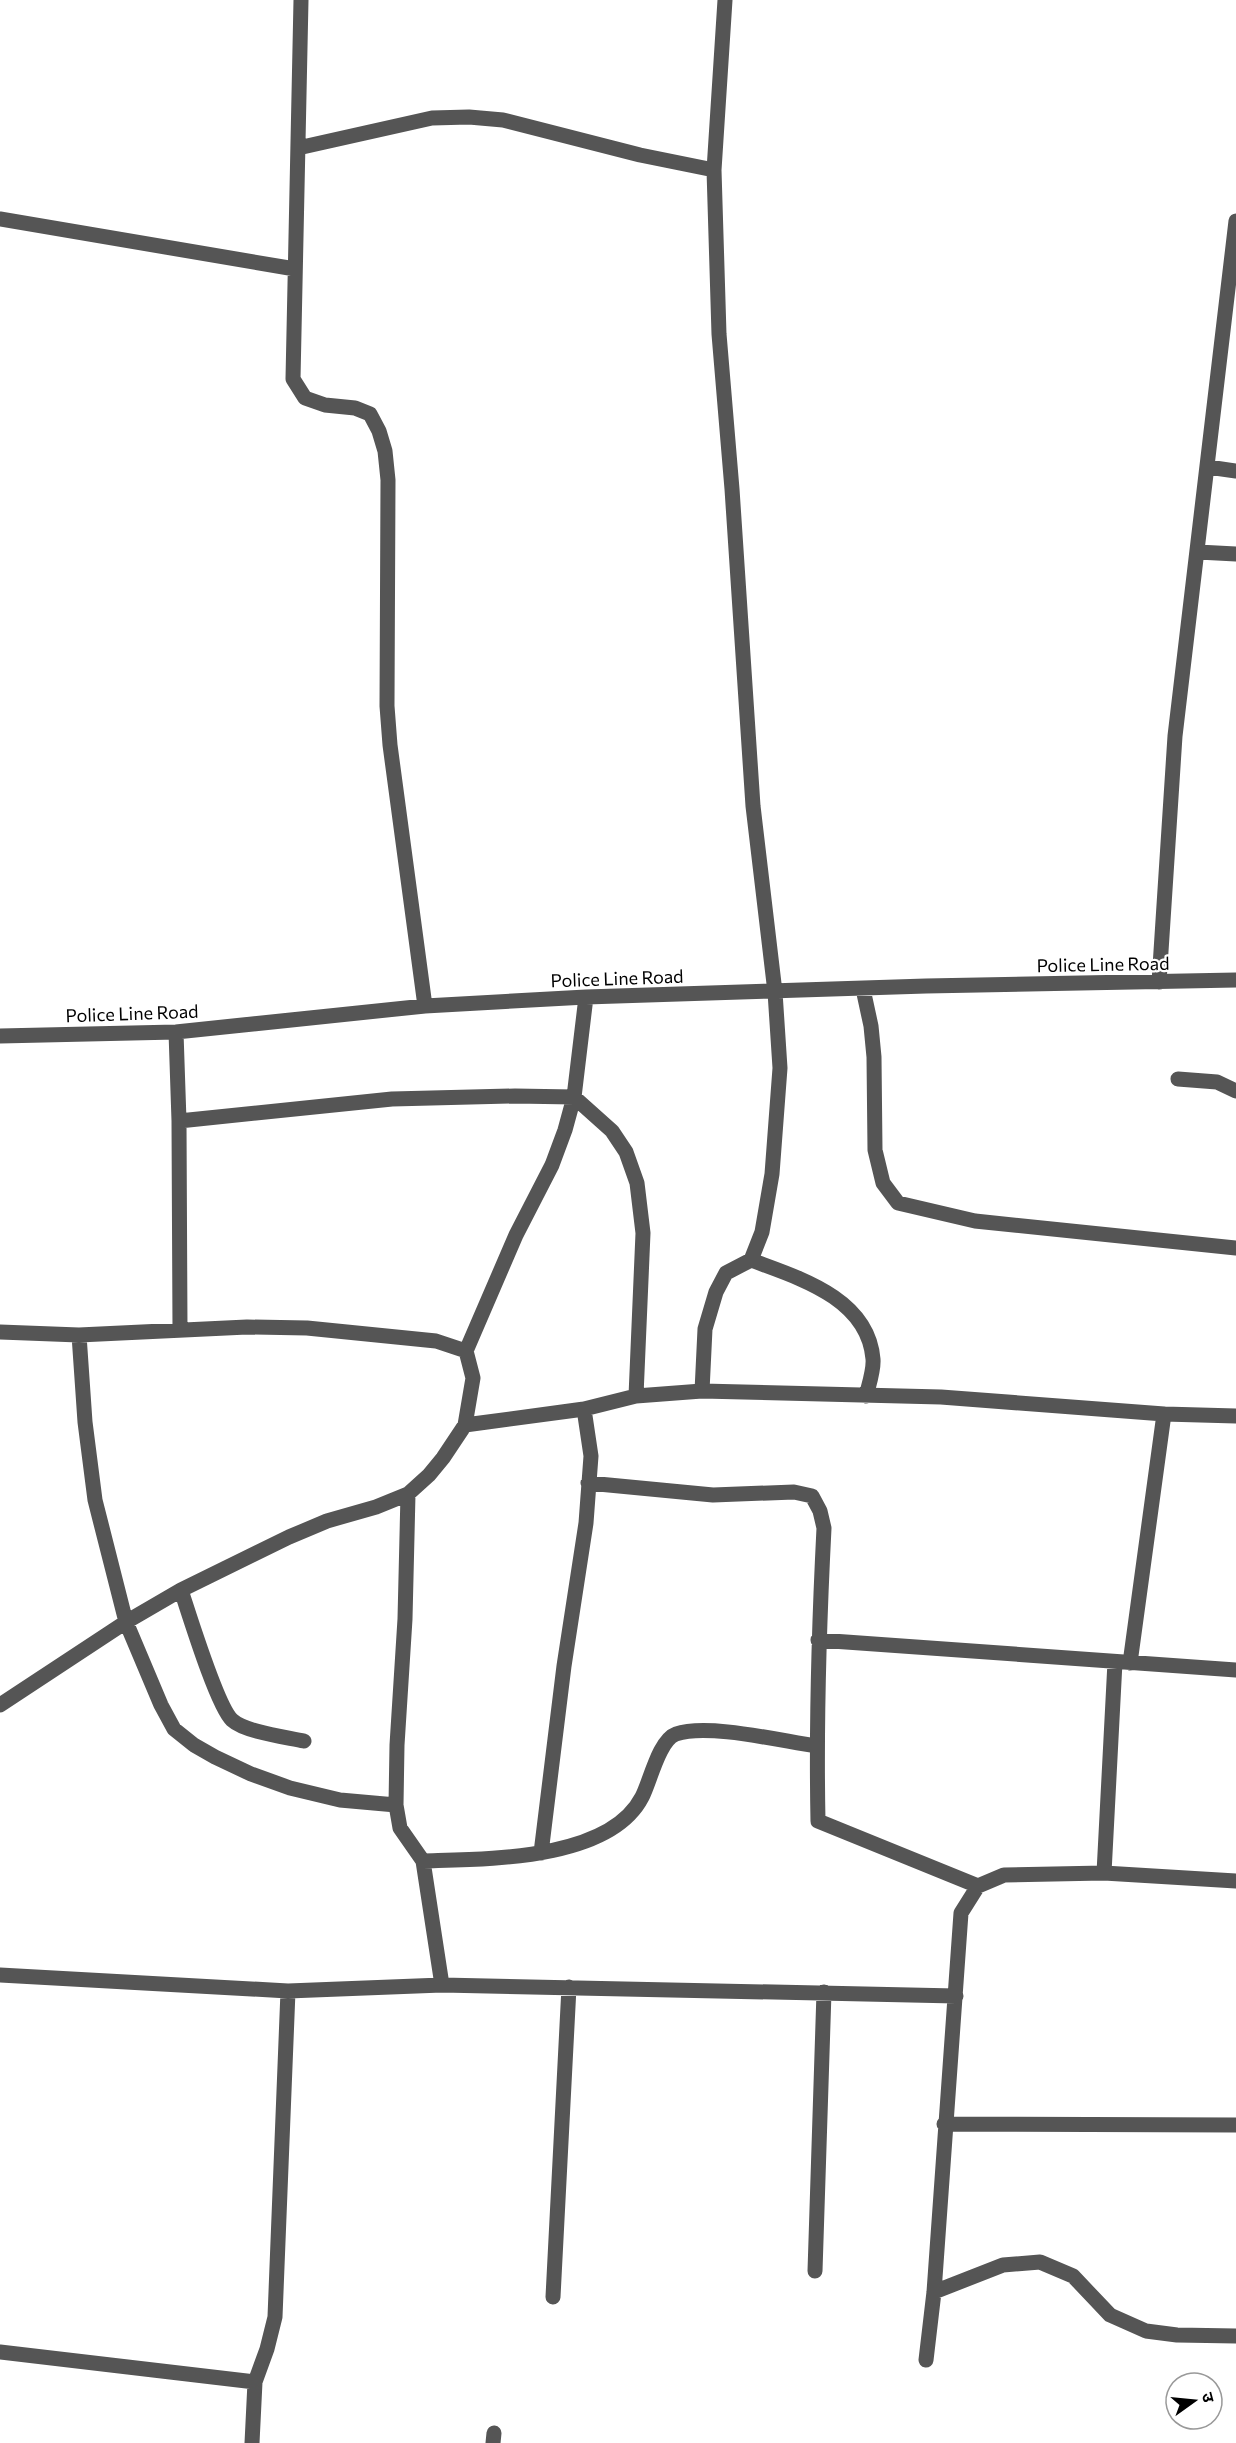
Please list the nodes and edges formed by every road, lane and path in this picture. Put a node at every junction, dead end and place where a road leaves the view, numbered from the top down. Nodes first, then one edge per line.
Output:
1 (301, 0) edge
2 (724, 0) edge
3 (298, 148) junction
4 (714, 170) junction
5 (0, 219) edge
6 (1236, 221) edge
7 (295, 269) junction
8 (1208, 467) junction
9 (1236, 471) edge
10 (1198, 552) junction
11 (1236, 554) edge
12 (1236, 980) edge
13 (1159, 982) junction
14 (863, 989) junction
15 (775, 992) junction
16 (586, 997) junction
17 (425, 1006) junction
18 (176, 1032) junction
19 (0, 1036) edge
20 (1178, 1079) dead end
21 (1236, 1091) edge
22 (574, 1097) junction
23 (179, 1120) junction
24 (1236, 1248) edge
25 (751, 1260) junction
26 (180, 1330) junction
27 (0, 1332) edge
28 (79, 1335) junction
29 (466, 1351) junction
30 (702, 1390) junction
31 (866, 1395) junction
32 (636, 1396) junction
33 (584, 1409) junction
34 (1164, 1414) junction
35 (1236, 1416) edge
36 (465, 1425) junction
37 (588, 1483) junction
38 (408, 1494) junction
39 (181, 1590) junction
40 (126, 1622) junction
41 (818, 1640) junction
42 (1123, 1662) junction
43 (1236, 1670) edge
44 (0, 1705) edge
45 (304, 1741) dead end
46 (816, 1746) junction
47 (396, 1805) junction
48 (541, 1853) junction
49 (423, 1861) junction
50 (1104, 1873) junction
51 (1236, 1881) edge
52 (978, 1886) junction
53 (0, 1975) edge
54 (441, 1985) junction
55 (569, 1987) junction
56 (288, 1990) junction
57 (824, 1992) junction
58 (956, 1996) junction
59 (945, 2124) junction
60 (1236, 2125) edge
61 (815, 2271) dead end
62 (934, 2292) junction
63 (553, 2297) dead end
64 (1236, 2336) edge
65 (0, 2352) edge
66 (926, 2360) dead end
67 (255, 2382) junction
68 (252, 2443) edge

1 - 3 street
2 - 4 street
3 - 4 street
3 - 7 street
4 - 15 street
5 - 7 street
6 - 8 street
7 - 17 street
8 - 9 street
8 - 10 street
10 - 11 street
10 - 13 street
12 - 13 street, Police Line Road
13 - 14 street, Police Line Road
14 - 15 street, Police Line Road
14 - 24 street
15 - 16 street, Police Line Road
15 - 25 street
16 - 17 street, Police Line Road
16 - 22 street
17 - 18 street, Police Line Road
18 - 19 street, Police Line Road
18 - 23 street
20 - 21 street
22 - 23 street
22 - 29 street
22 - 32 street
23 - 26 street
25 - 30 street
25 - 31 street
26 - 28 street
26 - 29 street
27 - 28 street
28 - 40 street
29 - 36 street
30 - 31 street
30 - 32 street
31 - 34 street
32 - 33 street
33 - 36 street
33 - 37 street
34 - 35 street
34 - 42 street
36 - 38 street
37 - 41 street
37 - 48 street
38 - 39 street
38 - 47 street
39 - 40 street
39 - 45 street
40 - 44 street
40 - 47 street
41 - 42 street
41 - 46 street
42 - 43 street
42 - 50 street
46 - 48 street
46 - 52 street
47 - 49 street
48 - 49 street
49 - 54 street
50 - 51 street
50 - 52 street
52 - 58 street
53 - 56 street
54 - 55 street
54 - 56 street
55 - 57 street
55 - 63 street
56 - 67 street
57 - 58 street
57 - 61 street
58 - 59 street
59 - 60 street
59 - 62 street
62 - 64 street
62 - 66 street
65 - 67 street
67 - 68 street

